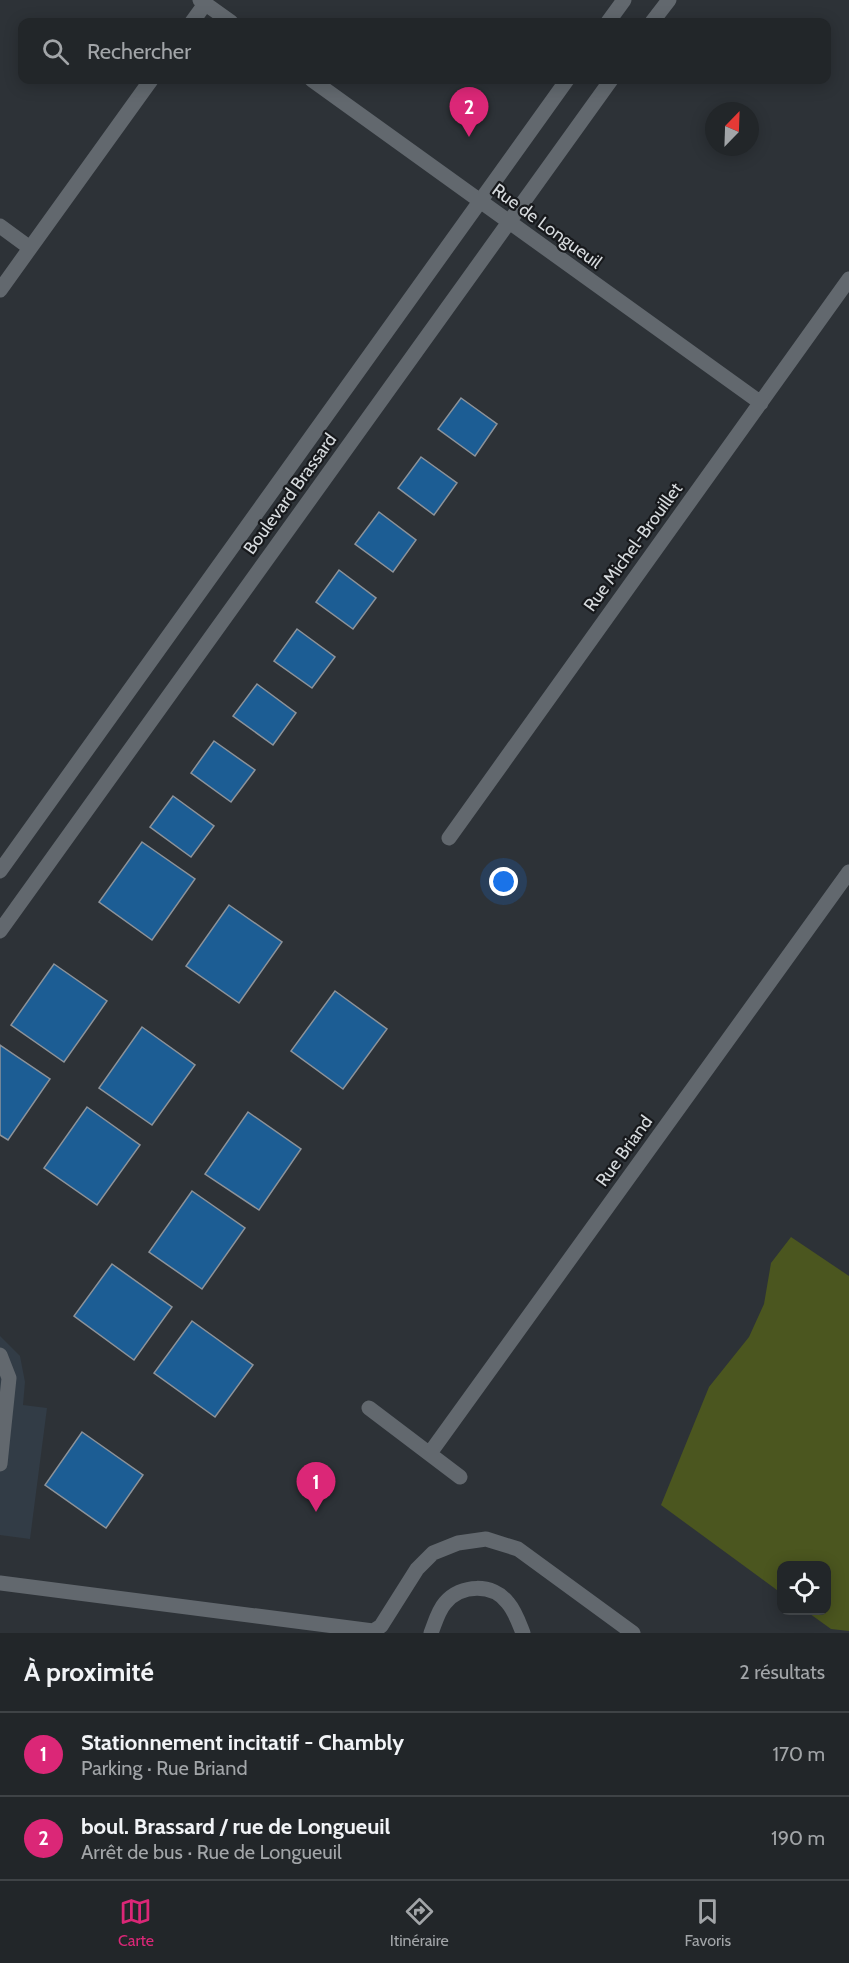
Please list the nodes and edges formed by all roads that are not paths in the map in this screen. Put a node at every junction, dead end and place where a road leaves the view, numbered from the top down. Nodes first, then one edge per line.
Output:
1 (624, 0) edge
2 (669, 0) edge
3 (202, 2) edge
4 (194, 18) edge
5 (225, 18) edge
6 (611, 18) edge
7 (655, 18) edge
8 (148, 84) edge
9 (318, 84) edge
10 (564, 84) edge
11 (608, 84) edge
12 (481, 201) junction
13 (509, 223) junction
14 (0, 226) edge
15 (30, 248) junction
16 (849, 279) edge
17 (0, 290) edge
18 (760, 403) junction
19 (449, 838) dead end
20 (0, 871) edge
21 (849, 872) edge
22 (0, 931) edge
23 (0, 1355) edge
24 (4, 1400) edge
25 (369, 1408) dead end
26 (430, 1454) junction
27 (0, 1464) edge
28 (460, 1477) dead end
29 (0, 1583) edge
30 (431, 1633) edge
31 (522, 1633) edge
32 (633, 1633) edge

1 - 6 street
2 - 7 street
3 - 4 street
3 - 5 street
8 - 15 street
9 - 12 street, Rue de Longueuil
10 - 12 street, Boulevard Brassard
11 - 13 street, Boulevard Brassard
12 - 13 street, Rue de Longueuil
12 - 20 street, Boulevard Brassard
13 - 18 street, Rue de Longueuil
13 - 22 street, Boulevard Brassard
14 - 15 street
15 - 17 street
16 - 18 street, Rue Michel-Brouillet
18 - 19 street, Rue Michel-Brouillet
21 - 26 street, Rue Briand
23 - 24 street
24 - 27 street
25 - 26 street
26 - 28 street
29 - 32 street
30 - 31 street

